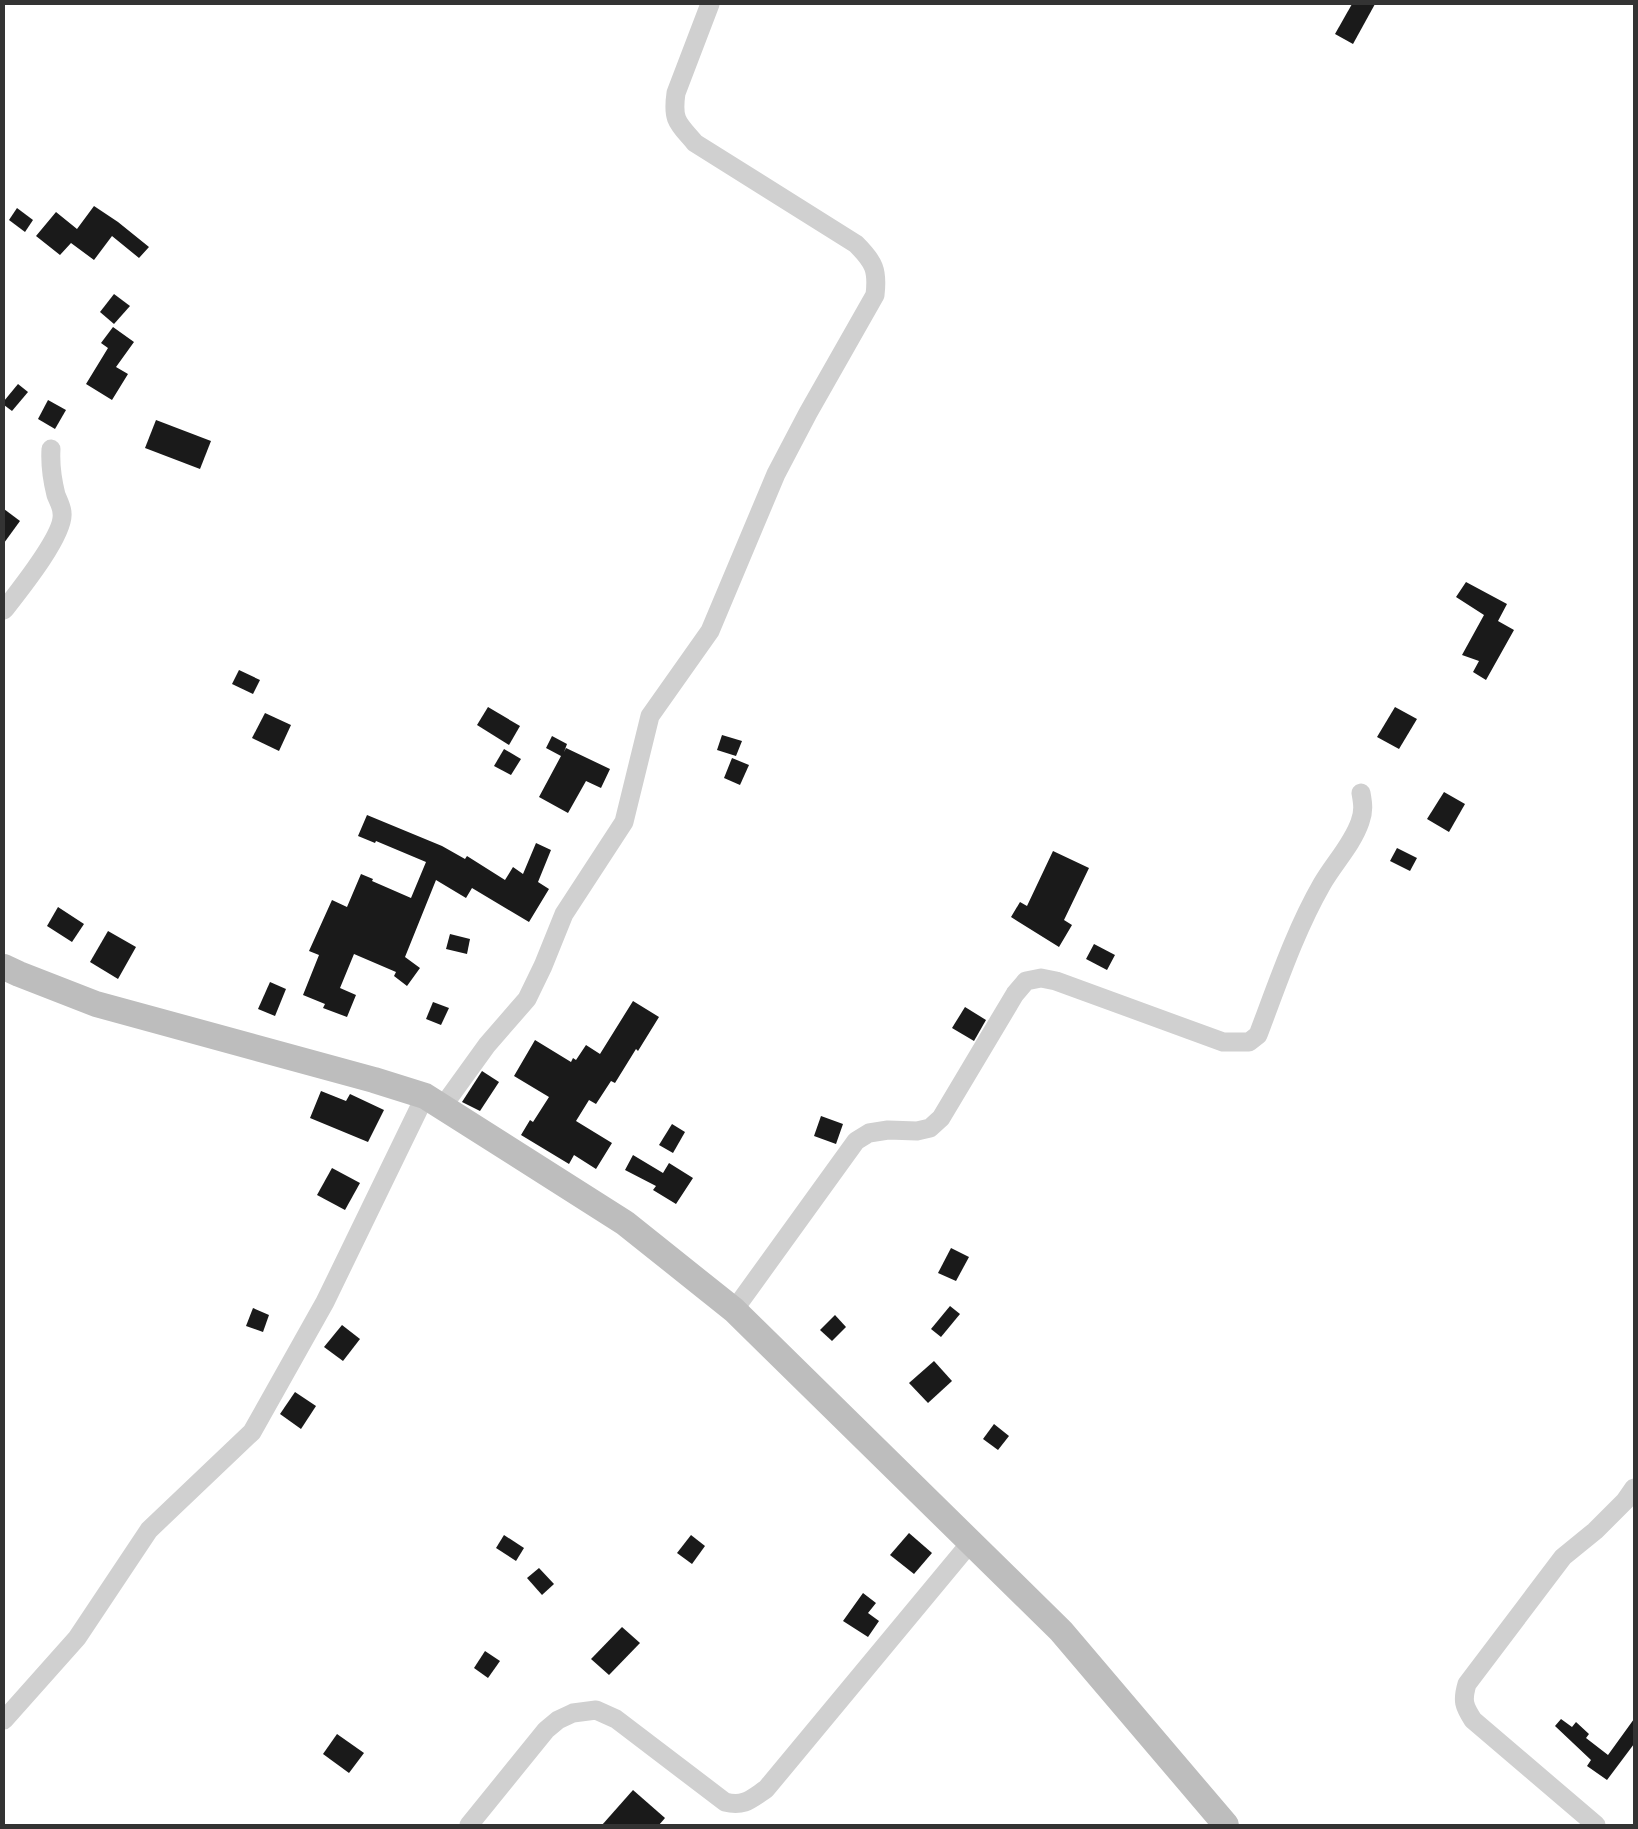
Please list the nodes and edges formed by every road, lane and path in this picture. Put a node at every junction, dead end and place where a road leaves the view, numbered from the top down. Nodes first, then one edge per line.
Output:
1 (710, 4) edge
2 (51, 449) dead end
3 (4, 610) edge
4 (1361, 792) dead end
5 (4, 967) edge
6 (434, 1101) junction
7 (734, 1310) junction
8 (1634, 1488) edge
9 (971, 1542) junction
10 (4, 1720) edge
11 (469, 1825) edge
12 (1226, 1825) edge
13 (1596, 1825) edge

1 - 6 street
2 - 3 street
4 - 7 street
5 - 6 street
6 - 7 street
6 - 10 street
7 - 9 street
8 - 13 street
9 - 11 street
9 - 12 street

